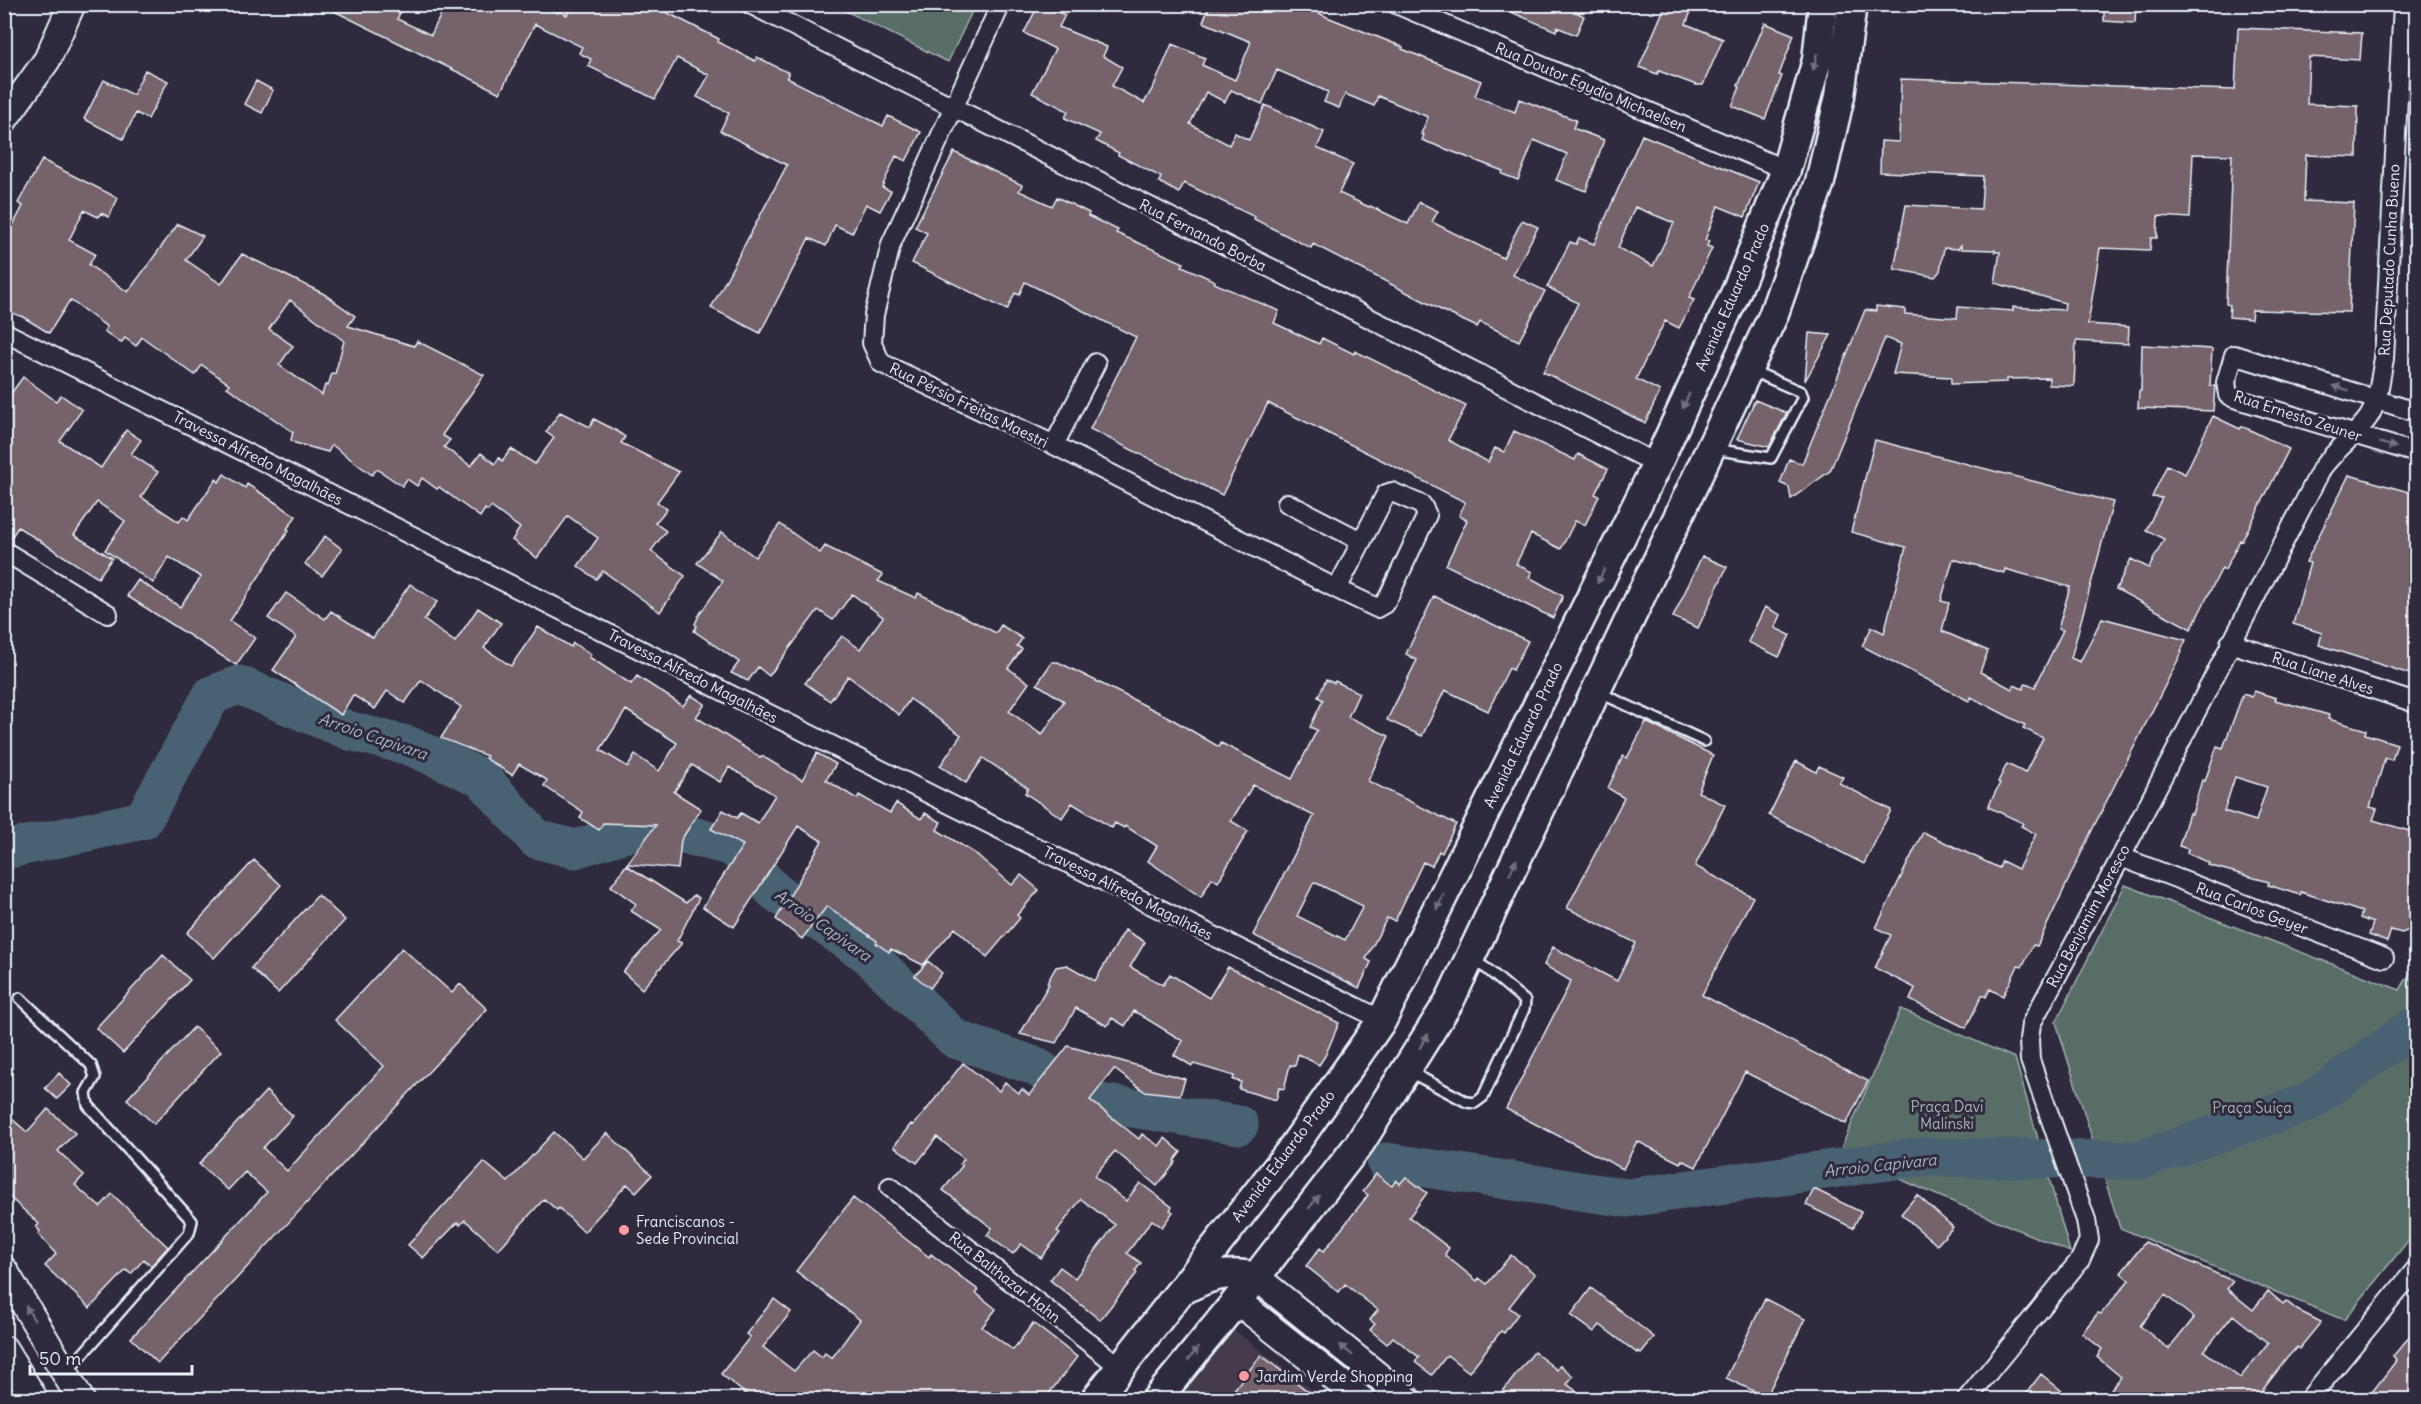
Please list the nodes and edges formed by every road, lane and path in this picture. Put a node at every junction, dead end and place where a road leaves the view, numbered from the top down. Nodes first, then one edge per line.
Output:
1 (72, 4) edge
2 (750, 4) edge
3 (1001, 4) edge
4 (1396, 4) edge
5 (1823, 4) edge
6 (1852, 4) edge
7 (2403, 4) edge
8 (954, 110) junction
9 (4, 120) edge
10 (1786, 170) junction
11 (4, 332) edge
12 (1096, 363) dead end
13 (1748, 369) junction
14 (2376, 399) junction
15 (2416, 412) edge
16 (2351, 435) junction
17 (1054, 446) junction
18 (1710, 448) junction
19 (2416, 453) edge
20 (1657, 464) junction
21 (1287, 503) dead end
22 (1360, 541) junction
23 (4, 551) edge
24 (1337, 589) junction
25 (108, 614) dead end
26 (2230, 643) junction
27 (1596, 692) junction
28 (2416, 703) edge
29 (1704, 741) dead end
30 (2121, 857) junction
31 (1470, 958) junction
32 (2384, 958) dead end
33 (20, 998) dead end
34 (1382, 1020) junction
35 (1406, 1070) junction
36 (890, 1187) dead end
37 (2416, 1269) edge
38 (4, 1270) edge
39 (1256, 1277) junction
40 (1176, 1293) junction
41 (1236, 1300) junction
42 (4, 1349) edge
43 (1120, 1367) junction
44 (66, 1372) junction
45 (1399, 1397) edge
46 (35, 1400) edge
47 (81, 1400) edge
48 (1095, 1400) edge
49 (1156, 1400) edge
50 (1362, 1400) edge
51 (1966, 1400) edge
52 (2308, 1400) edge

1 - 9 main road
2 - 8 street, Rua Fernando Borba
3 - 8 street, Rua Pérsio Freitas Maestri
4 - 10 street, Rua Doutor Egydio Michaelsen
5 -> 10 main road, Avenida Eduardo Prado
6 - 13 main road
7 - 14 street, Rua Deputado Cunha Bueno
8 - 17 street, Rua Pérsio Freitas Maestri
8 - 20 street, Rua Fernando Borba
10 -> 20 main road, Avenida Eduardo Prado
11 - 34 street, Travessa Alfredo Magalhães
12 - 17 street
13 - 18 main road
13 - 18 lane
14 - 15 street, Rua Ernesto Zeuner
14 - 16 street, Rua Deputado Cunha Bueno
14 -> 16 street, Rua Ernesto Zeuner
16 -> 19 street, Rua Ernesto Zeuner
16 - 26 street, Rua Benjamim Moresco
17 - 24 street, Rua Pérsio Freitas Maestri
18 - 27 main road
20 -> 34 main road, Avenida Eduardo Prado
21 - 22 street
22 - 24 street, Rua Pérsio Freitas Maestri
22 - 24 street, Rua Pérsio Freitas Maestri
23 - 25 street
26 - 28 street, Rua Liane Alves
26 - 30 street, Rua Benjamim Moresco
27 - 29 lane
31 -> 27 main road
30 - 32 street, Rua Carlos Geyer
30 - 51 street, Rua Benjamim Moresco
35 -> 31 main road
31 - 35 lane
33 - 44 lane
34 - 40 main road, Avenida Eduardo Prado
39 -> 35 main road
36 - 43 street, Rua Balthazar Hahn
37 - 52 street
44 -> 38 main road
39 - 40 main road
39 - 41 main road
45 -> 39 main road
40 - 43 main road, Avenida Eduardo Prado
49 -> 41 main road
41 - 50 main road
42 - 46 main road
43 - 48 main road, Avenida Eduardo Prado
44 - 47 main road

